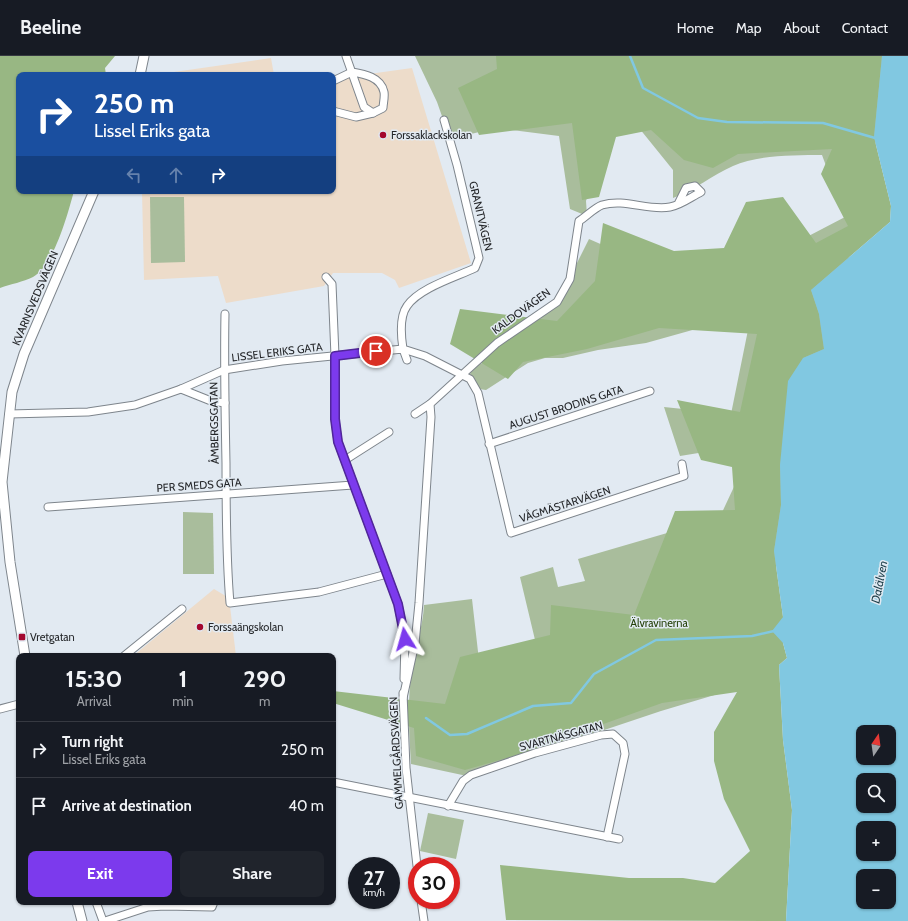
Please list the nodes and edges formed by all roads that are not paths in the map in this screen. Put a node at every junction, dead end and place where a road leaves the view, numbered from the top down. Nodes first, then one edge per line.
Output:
1 (144, 56) edge
2 (346, 56) edge
3 (141, 72) edge
4 (352, 72) junction
5 (336, 80) edge
6 (336, 112) edge
7 (373, 114) junction
8 (444, 120) dead end
9 (701, 192) dead end
10 (93, 194) edge
11 (326, 277) dead end
12 (225, 314) dead end
13 (403, 349) junction
14 (335, 356) junction
15 (407, 360) dead end
16 (224, 370) junction
17 (462, 375) junction
18 (181, 389) junction
19 (650, 391) dead end
20 (225, 402) junction
21 (430, 404) junction
22 (9, 414) junction
23 (415, 414) dead end
24 (388, 432) dead end
25 (489, 444) junction
26 (345, 460) junction
27 (682, 464) dead end
28 (1, 482) edge
29 (353, 485) junction
30 (226, 494) junction
31 (48, 507) dead end
32 (387, 574) junction
33 (182, 609) dead end
34 (25, 653) edge
35 (128, 653) edge
36 (403, 698) junction
37 (16, 705) edge
38 (0, 709) edge
39 (336, 783) edge
40 (408, 798) junction
41 (448, 806) junction
42 (608, 837) junction
43 (619, 839) dead end
44 (416, 857) edge
45 (78, 905) edge
46 (97, 905) edge
47 (213, 905) edge
48 (422, 909) edge
49 (82, 921) edge
50 (104, 921) edge
51 (424, 921) edge

1 - 3 street
2 - 4 street
4 - 5 street
4 - 7 street
4 - 7 street
6 - 7 street
8 - 13 street, GRANITVÄGEN
9 - 17 street, KALDOVÄGEN
10 - 22 street, KVARNSVEDSVÄGEN
11 - 14 street, GAMMELGÅRDSVÄGEN
12 - 16 street, ÅMBERGSGATAN
13 - 14 street, LISSEL ERIKS GATA
13 - 15 street, GRANITVÄGEN
13 - 17 street
14 - 16 street, LISSEL ERIKS GATA
14 - 26 street, GAMMELGÅRDSVÄGEN
16 - 18 street, LISSEL ERIKS GATA
16 - 20 street, ÅMBERGSGATAN
17 - 21 street, KALDOVÄGEN
17 - 25 street, VÅGMÄSTARVÄGEN
18 - 20 street
18 - 22 street, LISSEL ERIKS GATA
19 - 25 street, AUGUST BRODINS GATA
20 - 30 street, ÅMBERGSGATAN
21 - 23 street, KALDOVÄGEN
21 - 36 street
22 - 28 street, KVARNSVEDSVÄGEN
24 - 26 street
25 - 27 street, VÅGMÄSTARVÄGEN
26 - 29 street, GAMMELGÅRDSVÄGEN
28 - 34 street, KVARNSVEDSVÄGEN
29 - 30 street, PER SMEDS GATA
29 - 32 street, GAMMELGÅRDSVÄGEN
30 - 31 street, PER SMEDS GATA
30 - 32 street, ÅMBERGSGATAN
32 - 36 street, GAMMELGÅRDSVÄGEN
33 - 35 street
36 - 40 street, GAMMELGÅRDSVÄGEN
37 - 38 street
39 - 40 street
40 - 41 street
40 - 44 street, GAMMELGÅRDSVÄGEN
41 - 42 street
41 - 42 street, SVARTNÄSGATAN
42 - 43 street
45 - 49 street
46 - 50 street
47 - 50 street
48 - 51 street

